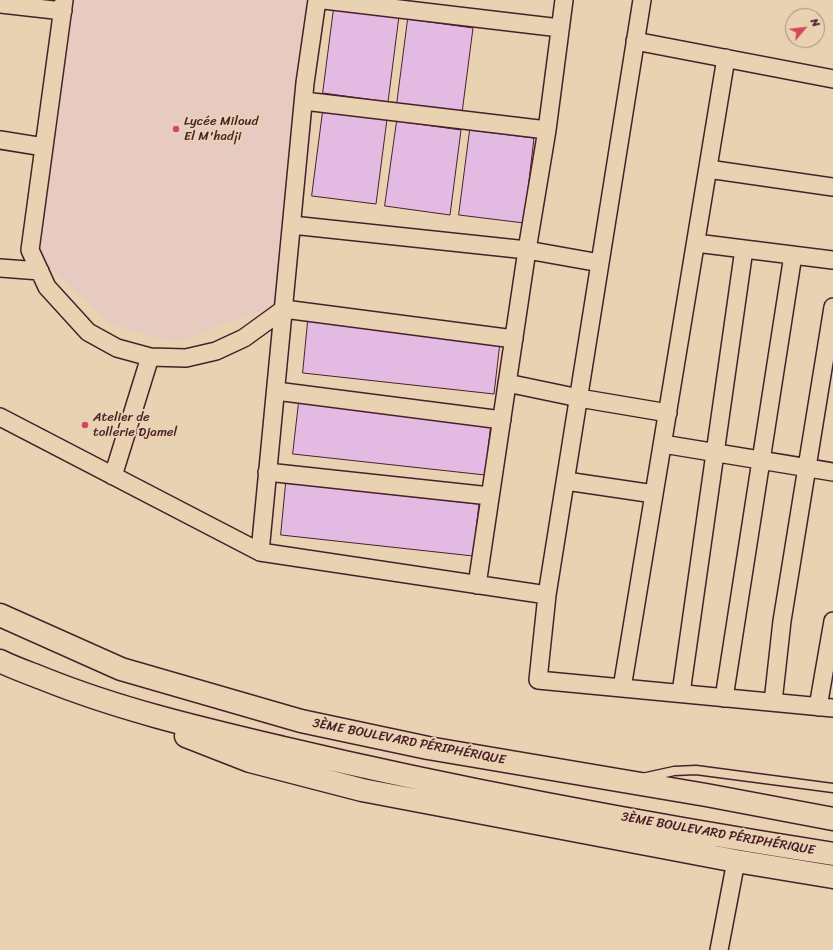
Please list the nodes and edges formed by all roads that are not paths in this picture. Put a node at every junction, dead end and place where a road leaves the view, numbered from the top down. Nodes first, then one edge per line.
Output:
1 (317, 0) edge
2 (324, 0) edge
3 (564, 0) edge
4 (642, 0) edge
5 (0, 4) edge
6 (64, 5) edge
7 (560, 28) junction
8 (636, 41) junction
9 (726, 58) junction
10 (833, 79) edge
11 (304, 101) junction
12 (547, 130) junction
13 (0, 140) edge
14 (44, 147) junction
15 (708, 169) junction
16 (833, 187) edge
17 (292, 225) junction
18 (696, 243) junction
19 (744, 249) junction
20 (527, 250) junction
21 (793, 255) junction
22 (833, 260) edge
23 (600, 263) junction
24 (0, 268) edge
25 (40, 271) junction
26 (833, 307) edge
27 (284, 309) junction
28 (514, 339) junction
29 (150, 357) junction
30 (507, 383) junction
31 (276, 391) junction
32 (579, 398) junction
33 (668, 413) junction
34 (0, 417) edge
35 (502, 420) junction
36 (663, 444) junction
37 (716, 453) junction
38 (761, 460) junction
39 (806, 468) junction
40 (267, 472) junction
41 (833, 472) edge
42 (114, 476) junction
43 (566, 481) junction
44 (654, 494) junction
45 (490, 496) junction
46 (260, 552) junction
47 (477, 585) junction
48 (547, 595) junction
49 (0, 615) edge
50 (833, 621) edge
51 (0, 661) edge
52 (622, 688) junction
53 (681, 693) junction
54 (724, 698) junction
55 (773, 702) junction
56 (825, 707) edge
57 (135, 710) junction
58 (630, 783) junction
59 (833, 788) edge
60 (833, 818) edge
61 (833, 854) edge
62 (736, 861) junction
63 (833, 877) edge
64 (719, 950) edge

1 - 11 street
2 - 7 street
3 - 7 street
4 - 8 street
5 - 6 street
6 - 14 street
7 - 12 street
8 - 9 street
8 - 23 street
9 - 10 street
9 - 15 street
11 - 12 street
11 - 17 street
12 - 20 street
13 - 14 street
14 - 25 street
15 - 16 street
15 - 18 street
17 - 20 street
17 - 27 street
18 - 19 street
18 - 33 street
19 - 21 street
19 - 37 street
20 - 23 street
20 - 28 street
21 - 22 street
21 - 38 street
23 - 32 street
24 - 25 street
25 - 29 street
26 - 39 street
27 - 28 street
27 - 29 street
27 - 31 street
28 - 30 street
29 - 42 street
30 - 32 street
30 - 35 street
31 - 35 street
31 - 40 street
32 - 33 street
32 - 43 street
33 - 36 street
34 - 42 street
35 - 45 street
36 - 37 street
36 - 44 street
37 - 38 street
37 - 53 street
38 - 39 street
38 - 54 street
39 - 41 street
39 - 55 street
40 - 45 street
40 - 46 street
42 - 46 street
43 - 44 street
43 - 48 street
44 - 52 street
45 - 47 street
46 - 47 street
47 - 48 street
48 - 52 street
49 - 58 highway, 3ÈME BOULEVARD PÉRIPHÉRIQUE
50 - 56 street
51 - 57 highway, 3ÈME BOULEVARD PÉRIPHÉRIQUE
52 - 53 street
53 - 54 street
54 - 55 street
55 - 56 street
57 - 61 highway, 3ÈME BOULEVARD PÉRIPHÉRIQUE
57 - 62 highway
58 - 59 lane
58 - 60 highway, 3ÈME BOULEVARD PÉRIPHÉRIQUE
62 - 63 highway
62 - 64 street

